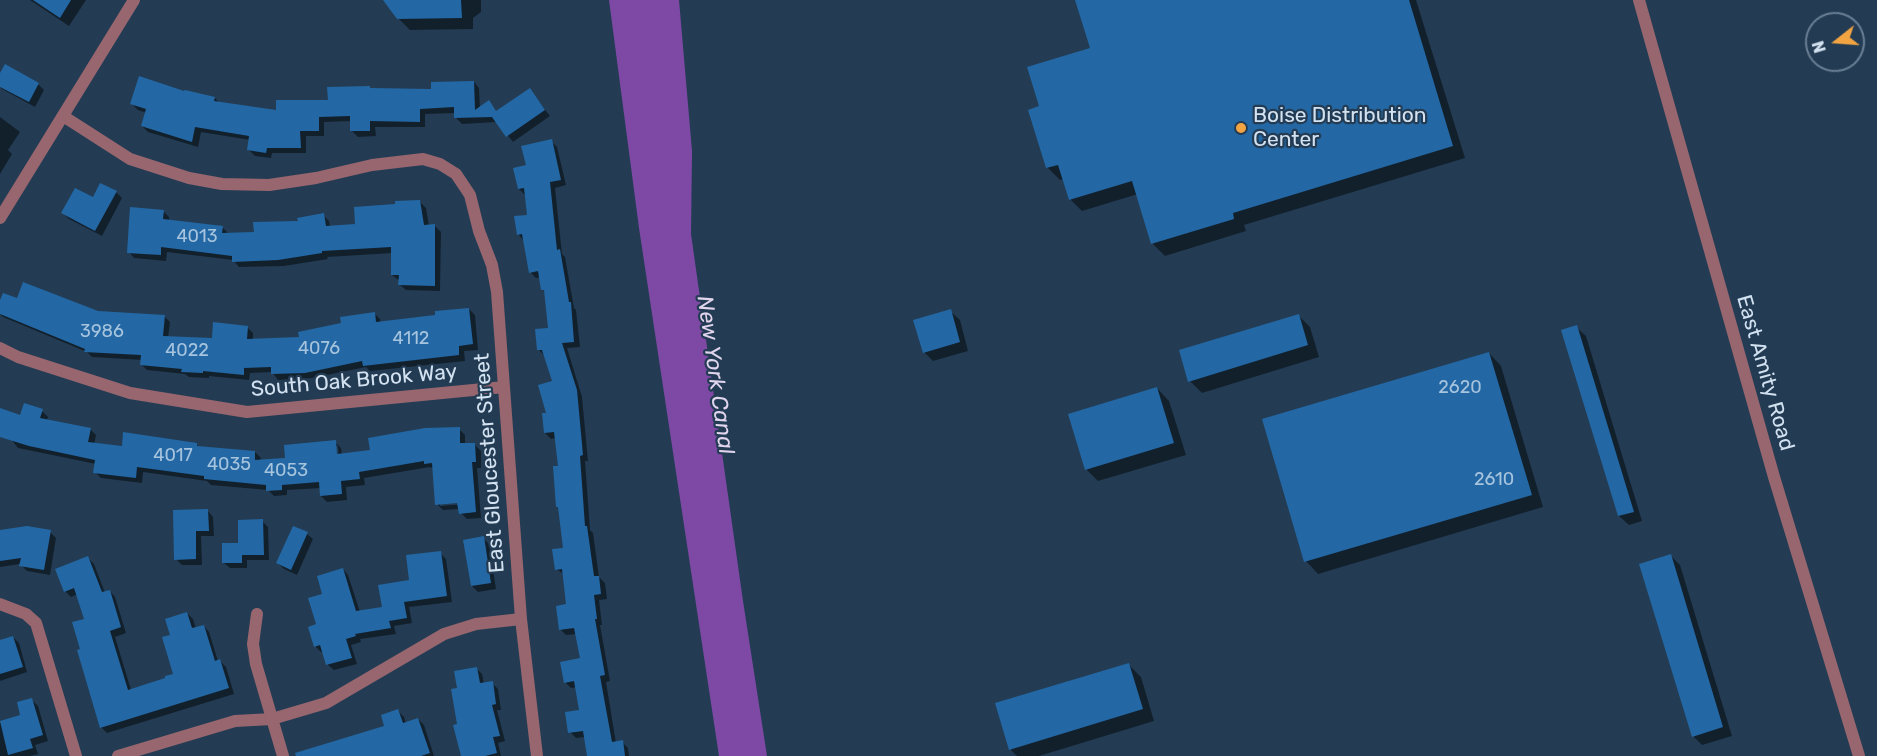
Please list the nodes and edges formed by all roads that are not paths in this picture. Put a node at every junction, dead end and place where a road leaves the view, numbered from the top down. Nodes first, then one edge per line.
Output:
1 (134, 0) edge
2 (1639, 0) edge
3 (63, 116) junction
4 (0, 218) edge
5 (0, 348) edge
6 (504, 387) junction
7 (0, 604) edge
8 (257, 614) dead end
9 (521, 619) junction
10 (272, 719) junction
11 (76, 756) edge
12 (118, 756) edge
13 (283, 756) edge
14 (537, 756) edge
15 (1859, 756) edge

1 - 3 street
2 - 15 street, East Amity Road
3 - 4 street
3 - 6 street, East Gloucester Street
5 - 6 street, South Oak Brook Way
6 - 9 street, East Gloucester Street
7 - 11 street
8 - 10 street
9 - 10 street
9 - 14 street, East Gloucester Street
10 - 12 street
10 - 13 street

